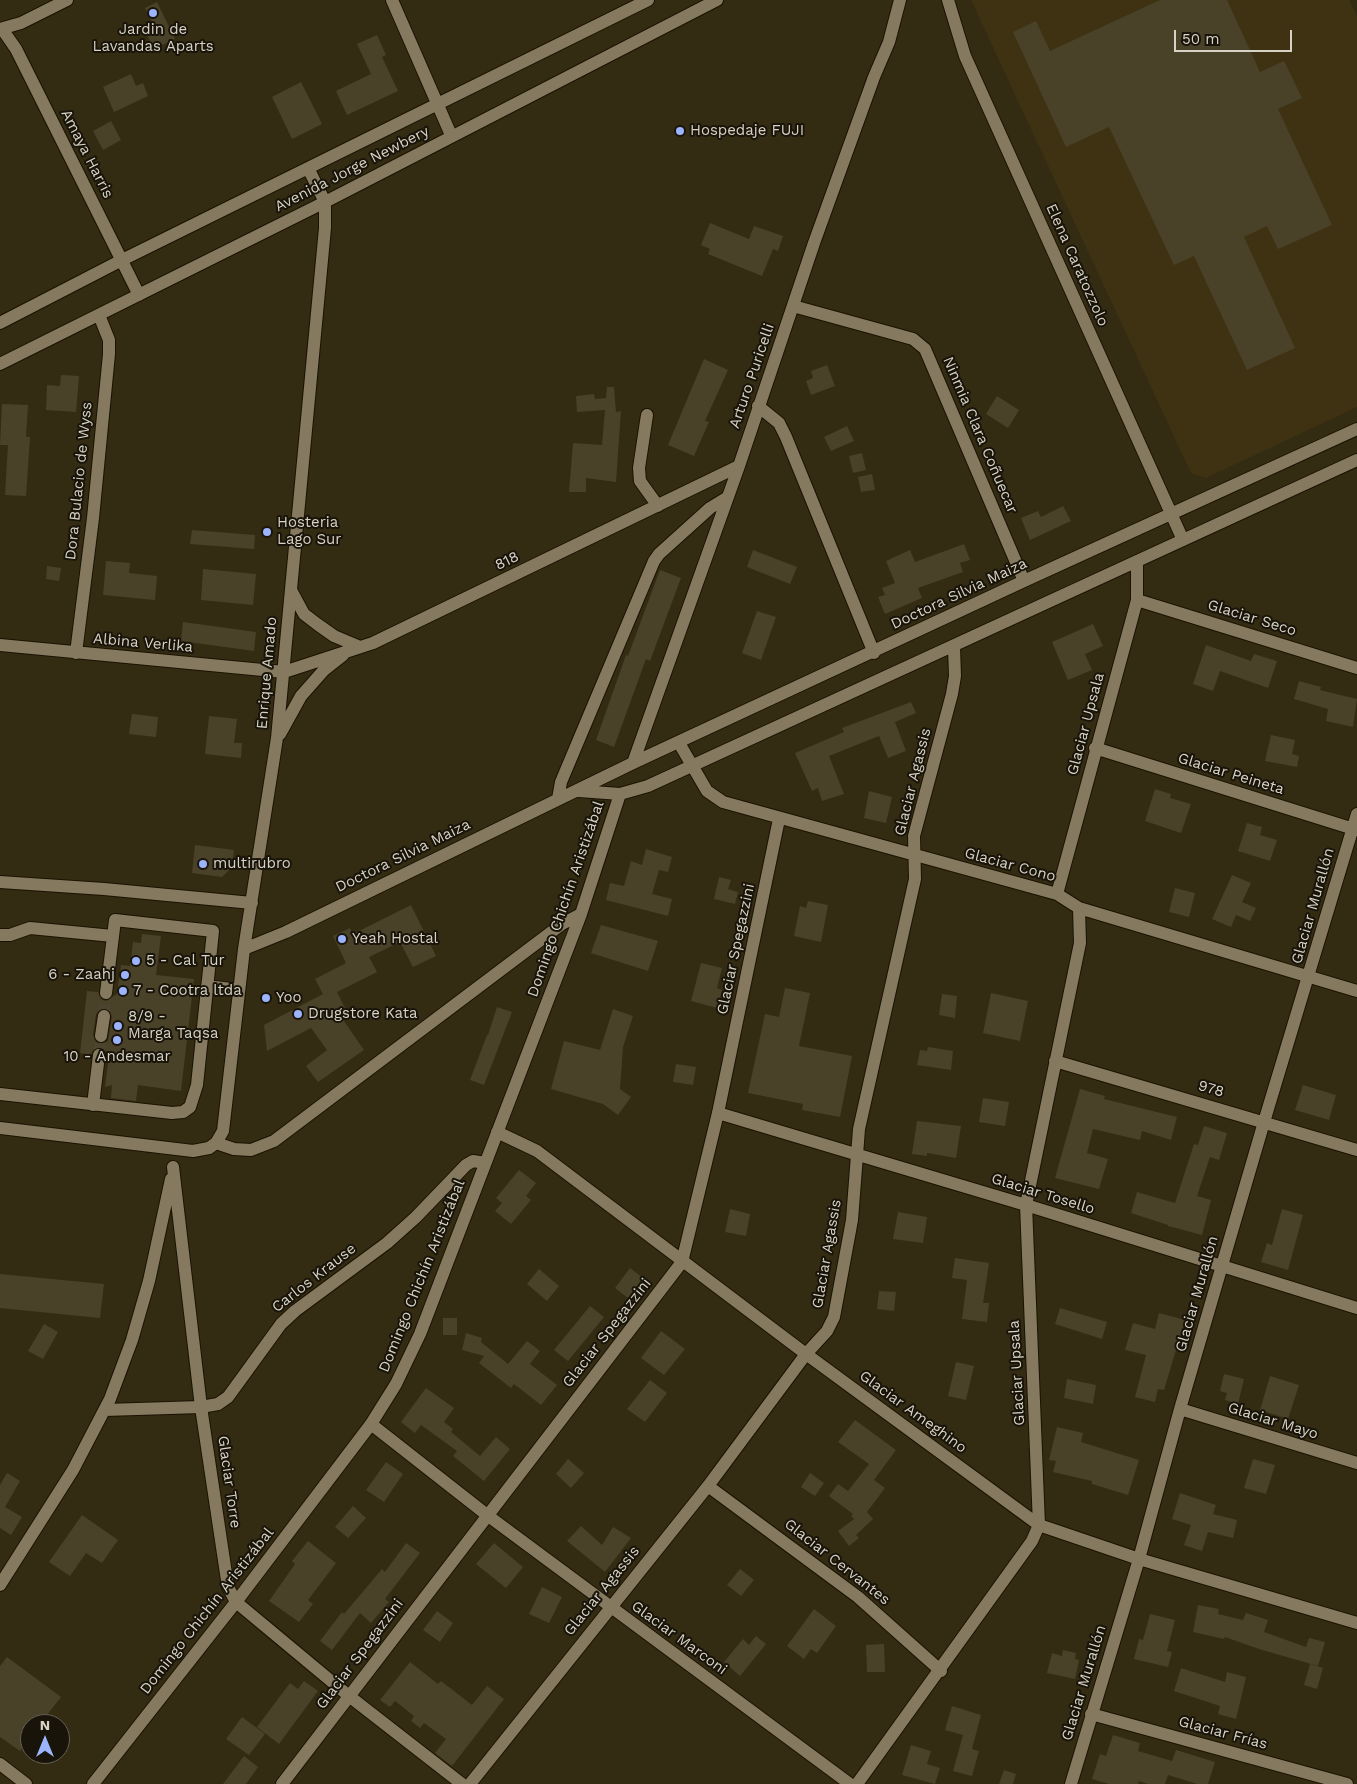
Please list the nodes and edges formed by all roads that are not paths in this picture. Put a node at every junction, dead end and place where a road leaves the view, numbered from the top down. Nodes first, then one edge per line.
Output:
1 (67, 0) edge
2 (392, 0) edge
3 (648, 0) edge
4 (717, 0) edge
5 (900, 0) edge
6 (948, 0) edge
7 (1, 29) edge
8 (438, 106) junction
9 (451, 135) junction
10 (308, 168) junction
11 (325, 202) junction
12 (122, 260) junction
13 (139, 295) junction
14 (793, 306) junction
15 (99, 314) junction
16 (0, 323) edge
17 (0, 364) edge
18 (758, 406) junction
19 (647, 415) dead end
20 (1357, 429) edge
21 (1357, 460) edge
22 (739, 466) junction
23 (728, 498) junction
24 (658, 506) junction
25 (1172, 514) junction
26 (1184, 540) junction
27 (1137, 562) junction
28 (1024, 581) junction
29 (291, 589) junction
30 (1137, 600) junction
31 (0, 646) edge
32 (954, 646) junction
33 (354, 648) junction
34 (76, 653) junction
35 (874, 653) junction
36 (1357, 668) edge
37 (284, 672) junction
38 (277, 738) junction
39 (679, 743) junction
40 (1095, 748) junction
41 (633, 763) junction
42 (692, 768) junction
43 (576, 790) junction
44 (620, 794) junction
45 (558, 799) junction
46 (1357, 814) edge
47 (779, 819) junction
48 (1355, 829) edge
49 (915, 857) junction
50 (0, 882) edge
51 (1057, 894) junction
52 (252, 903) junction
53 (1080, 908) junction
54 (581, 914) junction
55 (0, 935) edge
56 (113, 936) junction
57 (244, 949) junction
58 (1309, 977) junction
59 (207, 986) junction
60 (239, 990) junction
61 (1357, 991) edge
62 (106, 993) tunnel mouth
63 (104, 1016) tunnel mouth
64 (101, 1036) tunnel mouth
65 (99, 1055) tunnel mouth
66 (1055, 1061) junction
67 (0, 1094) edge
68 (93, 1104) junction
69 (718, 1114) junction
70 (1264, 1122) junction
71 (0, 1128) edge
72 (497, 1132) junction
73 (216, 1143) junction
74 (177, 1149) junction
75 (1357, 1150) edge
76 (856, 1155) junction
77 (485, 1163) junction
78 (173, 1167) junction
79 (1026, 1205) junction
80 (682, 1262) junction
81 (1222, 1266) junction
82 (1357, 1308) edge
83 (806, 1354) junction
84 (201, 1407) junction
85 (1180, 1409) junction
86 (105, 1410) junction
87 (371, 1424) junction
88 (1357, 1464) edge
89 (708, 1486) junction
90 (487, 1515) junction
91 (1039, 1525) junction
92 (1139, 1559) junction
93 (0, 1585) edge
94 (236, 1602) junction
95 (610, 1607) junction
96 (1357, 1623) edge
97 (941, 1671) junction
98 (349, 1696) junction
99 (1091, 1714) junction
100 (0, 1764) edge
101 (26, 1784) edge
102 (93, 1784) edge
103 (282, 1784) edge
104 (462, 1784) edge
105 (470, 1784) edge
106 (850, 1784) edge
107 (857, 1784) edge
108 (1071, 1784) edge
109 (1347, 1784) edge

1 - 7 street
2 - 8 street
3 - 8 street, Avenida Jorge Newbery
4 - 9 street, Avenida Jorge Newbery
5 - 14 street, Arturo Puricelli
6 - 25 street, Elena Caratozzolo
7 - 12 street, Amaya Harris
8 - 9 street
8 - 10 street, Avenida Jorge Newbery
9 - 11 street, Avenida Jorge Newbery
10 - 11 street
10 - 12 street, Avenida Jorge Newbery
11 - 13 street, Avenida Jorge Newbery
11 - 29 street, Enrique Amado
12 - 13 street, Amaya Harris
12 - 16 street, Avenida Jorge Newbery
13 - 15 street, Avenida Jorge Newbery
14 - 18 street, Arturo Puricelli
14 - 28 street, Ninmia Clara Coñuecar
15 - 17 street, Avenida Jorge Newbery
15 - 34 street, Dora Bulacio de Wyss
18 - 22 street, Arturo Puricelli
18 - 35 street
19 - 24 street
20 - 25 street, Doctora Silvia Maiza
21 - 26 street
22 - 23 street, Arturo Puricelli
22 - 24 street, 818
23 - 41 street, Arturo Puricelli
23 - 45 street
24 - 33 street, 818
25 - 26 street, Elena Caratozzolo
25 - 28 street, Doctora Silvia Maiza
26 - 27 street
27 - 30 street, Glaciar Upsala
27 - 32 street
28 - 35 street, Doctora Silvia Maiza
29 - 33 street
29 - 37 street, Enrique Amado
30 - 36 street, Glaciar Seco
30 - 40 street, Glaciar Upsala
31 - 34 street, Albina Verlika
32 - 42 street
32 - 49 street, Glaciar Agassis
33 - 37 street, 818
33 - 38 street
34 - 37 street, Albina Verlika
35 - 39 street, Doctora Silvia Maiza
37 - 38 street, Enrique Amado
38 - 52 street, Enrique Amado
39 - 41 street, Doctora Silvia Maiza
39 - 42 street, Glaciar Cono
40 - 48 street, Glaciar Peineta
40 - 51 street, Glaciar Upsala
41 - 43 street, Doctora Silvia Maiza
42 - 44 street
42 - 47 street, Glaciar Cono
43 - 44 street
43 - 45 street, Doctora Silvia Maiza
44 - 54 street, Domingo Chichín Aristizábal
45 - 57 street, Doctora Silvia Maiza
46 - 48 street, Glaciar Murallón
47 - 49 street, Glaciar Cono
47 - 69 street, Glaciar Spegazzini
48 - 58 street, Glaciar Murallón
49 - 51 street, Glaciar Cono
49 - 76 street, Glaciar Agassis
50 - 52 street
51 - 53 street, Glaciar Cono
52 - 57 street, Enrique Amado
53 - 58 street, Glaciar Cono
53 - 66 street, Glaciar Upsala
54 - 72 street, Domingo Chichín Aristizábal
54 - 73 street
55 - 56 street
56 - 59 street
56 - 62 street
57 - 60 street, Enrique Amado
58 - 61 street, Glaciar Cono
58 - 70 street, Glaciar Murallón
59 - 60 street
59 - 68 street
60 - 73 street, Enrique Amado
63 - 64 street
65 - 68 street
66 - 70 street, 978
66 - 79 street, Glaciar Upsala
67 - 68 street
69 - 76 street, Glaciar Tosello
69 - 80 street, Glaciar Spegazzini
70 - 75 street, 978
70 - 81 street, Glaciar Murallón
71 - 74 street
72 - 77 street, Domingo Chichín Aristizábal
72 - 80 street, Glaciar Ameghino
73 - 74 street
74 - 78 street
76 - 79 street, Glaciar Tosello
76 - 83 street, Glaciar Agassis
77 - 84 street, Carlos Krause
77 - 87 street, Domingo Chichín Aristizábal
78 - 84 street, Glaciar Torre
78 - 86 street
79 - 81 street, Glaciar Tosello
79 - 91 street, Glaciar Upsala
80 - 83 street, Glaciar Ameghino
80 - 90 street, Glaciar Spegazzini
81 - 82 street, Glaciar Tosello
81 - 85 street, Glaciar Murallón
83 - 89 street, Glaciar Agassis
83 - 91 street, Glaciar Ameghino
84 - 86 street, Carlos Krause
84 - 94 street, Glaciar Torre
85 - 88 street, Glaciar Mayo
85 - 92 street, Glaciar Murallón
86 - 93 street
87 - 90 street, Glaciar Marconi
87 - 94 street, Domingo Chichín Aristizábal
89 - 95 street, Glaciar Agassis
89 - 97 street, Glaciar Cervantes
90 - 95 street, Glaciar Marconi
90 - 98 street, Glaciar Spegazzini
91 - 92 street, Glaciar Ameghino
91 - 97 street, Glaciar Upsala
92 - 96 street, Glaciar Ameghino
92 - 99 street, Glaciar Murallón
94 - 98 street, Glaciar Torre
94 - 102 street, Domingo Chichín Aristizábal
95 - 105 street, Glaciar Agassis
95 - 106 street, Glaciar Marconi
97 - 107 street, Glaciar Upsala
98 - 103 street, Glaciar Spegazzini
98 - 104 street, Glaciar Torre
99 - 108 street, Glaciar Murallón
99 - 109 street, Glaciar Frías
100 - 101 street

